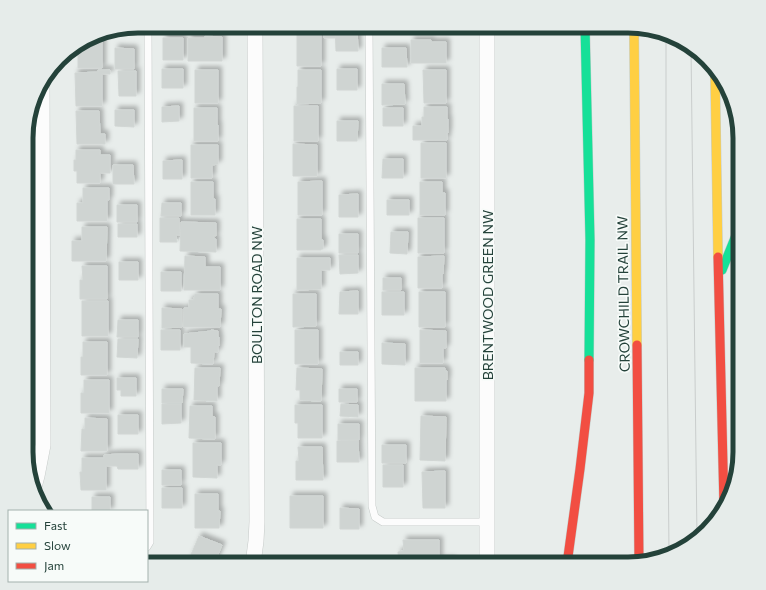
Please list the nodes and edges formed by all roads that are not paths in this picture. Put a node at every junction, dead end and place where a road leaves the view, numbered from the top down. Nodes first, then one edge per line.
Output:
1 (148, 33) edge
2 (255, 33) edge
3 (369, 33) edge
4 (487, 33) edge
5 (585, 33) edge
6 (634, 33) edge
7 (715, 80) edge
8 (42, 96) edge
9 (733, 243) edge
10 (718, 280) junction
11 (37, 478) edge
12 (724, 495) edge
13 (487, 522) junction
14 (148, 545) edge
15 (639, 556) edge
16 (253, 557) edge
17 (487, 557) edge
18 (568, 557) edge

1 - 14 lane
2 - 16 street, BOULTON ROAD NW
3 - 13 lane
4 - 13 street, BRENTWOOD GREEN NW
5 - 18 highway
6 - 15 highway, CROWCHILD TRAIL NW
7 - 10 highway
8 - 11 street
9 - 10 highway
10 - 12 highway
13 - 17 street, BRENTWOOD GREEN NW

